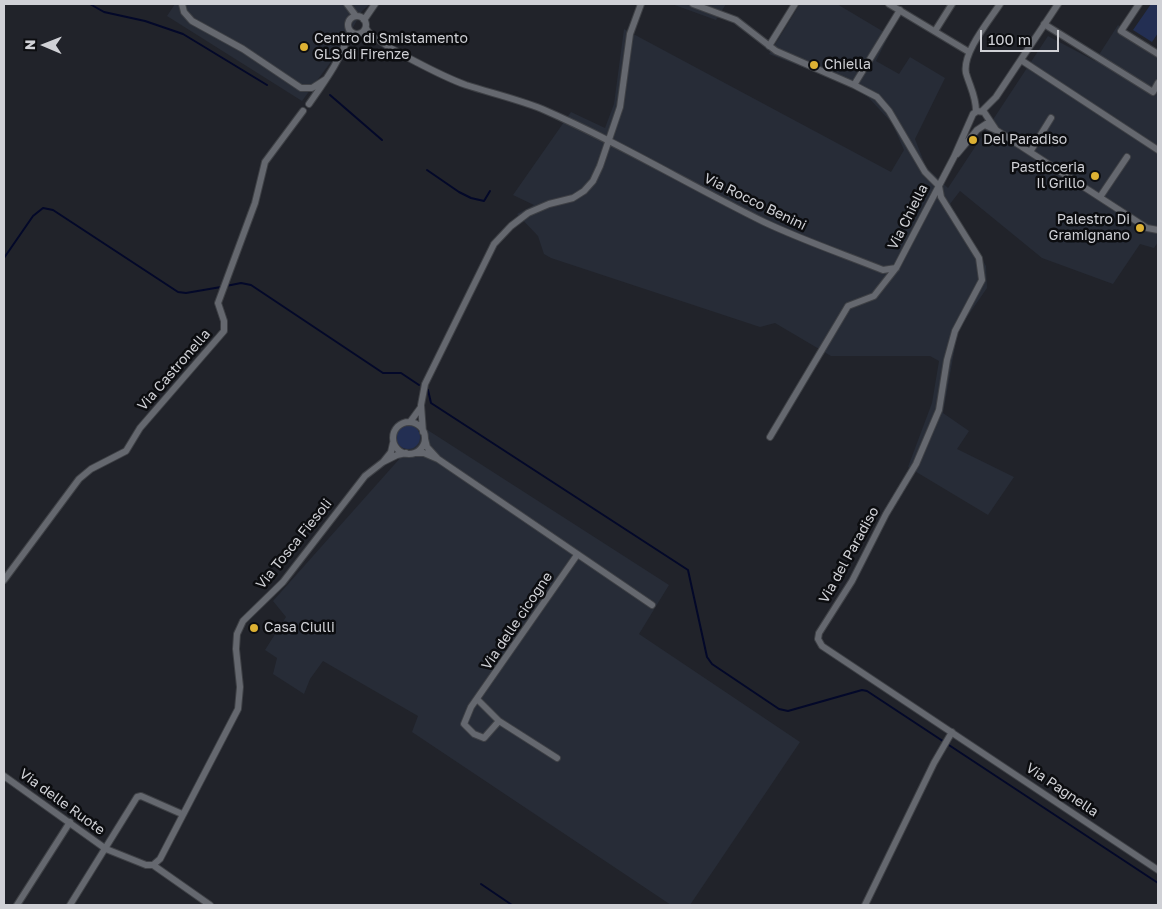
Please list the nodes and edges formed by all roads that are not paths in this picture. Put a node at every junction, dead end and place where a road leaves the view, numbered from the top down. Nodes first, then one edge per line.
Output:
1 (182, 4) edge
2 (375, 4) edge
3 (646, 4) edge
4 (693, 4) edge
5 (717, 4) edge
6 (795, 4) edge
7 (889, 4) edge
8 (952, 4) edge
9 (1000, 4) edge
10 (1058, 4) edge
11 (1139, 4) edge
12 (640, 6) edge
13 (349, 7) edge
14 (900, 10) junction
15 (712, 11) junction
16 (359, 17) junction
17 (1044, 24) junction
18 (935, 31) junction
19 (350, 32) junction
20 (362, 32) junction
21 (346, 45) junction
22 (769, 46) junction
23 (969, 52) junction
24 (1158, 54) edge
25 (1021, 60) junction
26 (326, 79) junction
27 (1158, 83) edge
28 (854, 85) junction
29 (309, 104) dead end
30 (303, 111) dead end
31 (979, 111) junction
32 (1051, 118) dead end
33 (971, 120) junction
34 (984, 124) junction
35 (609, 141) junction
36 (1158, 150) edge
37 (1030, 152) junction
38 (954, 157) junction
39 (1127, 157) dead end
40 (939, 186) junction
41 (1100, 197) junction
42 (1157, 230) edge
43 (896, 268) junction
44 (421, 406) junction
45 (410, 422) junction
46 (424, 435) junction
47 (770, 437) dead end
48 (393, 442) junction
49 (414, 452) junction
50 (406, 454) junction
51 (438, 459) junction
52 (383, 462) junction
53 (577, 555) junction
54 (4, 580) edge
55 (652, 605) dead end
56 (478, 700) junction
57 (499, 721) junction
58 (951, 735) junction
59 (557, 758) dead end
60 (4, 776) edge
61 (182, 814) junction
62 (70, 822) junction
63 (106, 849) junction
64 (153, 865) junction
65 (1158, 870) edge
66 (17, 905) edge
67 (70, 905) edge
68 (210, 905) edge
69 (865, 905) edge

1 - 26 street
2 - 16 street
3 - 12 street, Via Tosca Fiesoli
4 - 15 street, Via Chiella
5 - 15 street
6 - 22 street
7 - 14 street
8 - 18 street
9 - 23 street
10 - 17 street
11 - 24 street
12 - 35 street, Via Tosca Fiesoli
13 - 16 street
14 - 18 street
14 - 28 street
15 - 22 street, Via Chiella
16 - 19 street
16 - 20 street
17 - 25 street
17 - 27 street
18 - 23 street
19 - 20 street
19 - 21 street
20 - 21 street
20 - 35 street, Via Rocco Benini
21 - 26 street
22 - 28 street, Via Chiella
23 - 31 street
25 - 31 street
25 - 36 street
26 - 29 street
28 - 40 street, Via Chiella
30 - 54 street, Via Castronella
31 - 33 street
31 - 34 street
32 - 37 street
33 - 34 street
33 - 38 street
34 - 37 street
34 - 38 street
35 - 43 street, Via Rocco Benini
35 - 44 street, Via Tosca Fiesoli
37 - 41 street
38 - 40 street
39 - 41 street
40 - 43 street, Via Chiella
40 - 58 street, Via del Paradiso
41 - 42 street
43 - 47 street, Via Chiella
44 - 45 street, Via Tosca Fiesoli
44 - 46 street, Via Tosca Fiesoli
45 - 46 street
45 - 48 street, Via Tosca Fiesoli
46 - 49 street
46 - 51 street
48 - 50 street
48 - 52 street, Via Tosca Fiesoli
49 - 50 street, Via Tosca Fiesoli
49 - 51 street
50 - 52 street, Via Tosca Fiesoli
51 - 53 street
52 - 61 street, Via Tosca Fiesoli
53 - 55 street
53 - 56 street, Via delle cicogne
56 - 57 street
56 - 57 street, Via delle cicogne
57 - 59 street
58 - 65 street, Via Pagnella
58 - 69 street
60 - 62 street, Via delle Ruote
61 - 63 street
61 - 64 street, Via Tosca Fiesoli
62 - 63 street, Via delle Ruote
62 - 66 street
63 - 64 street, Via delle Ruote
63 - 67 street
64 - 68 street, Via delle Ruote

